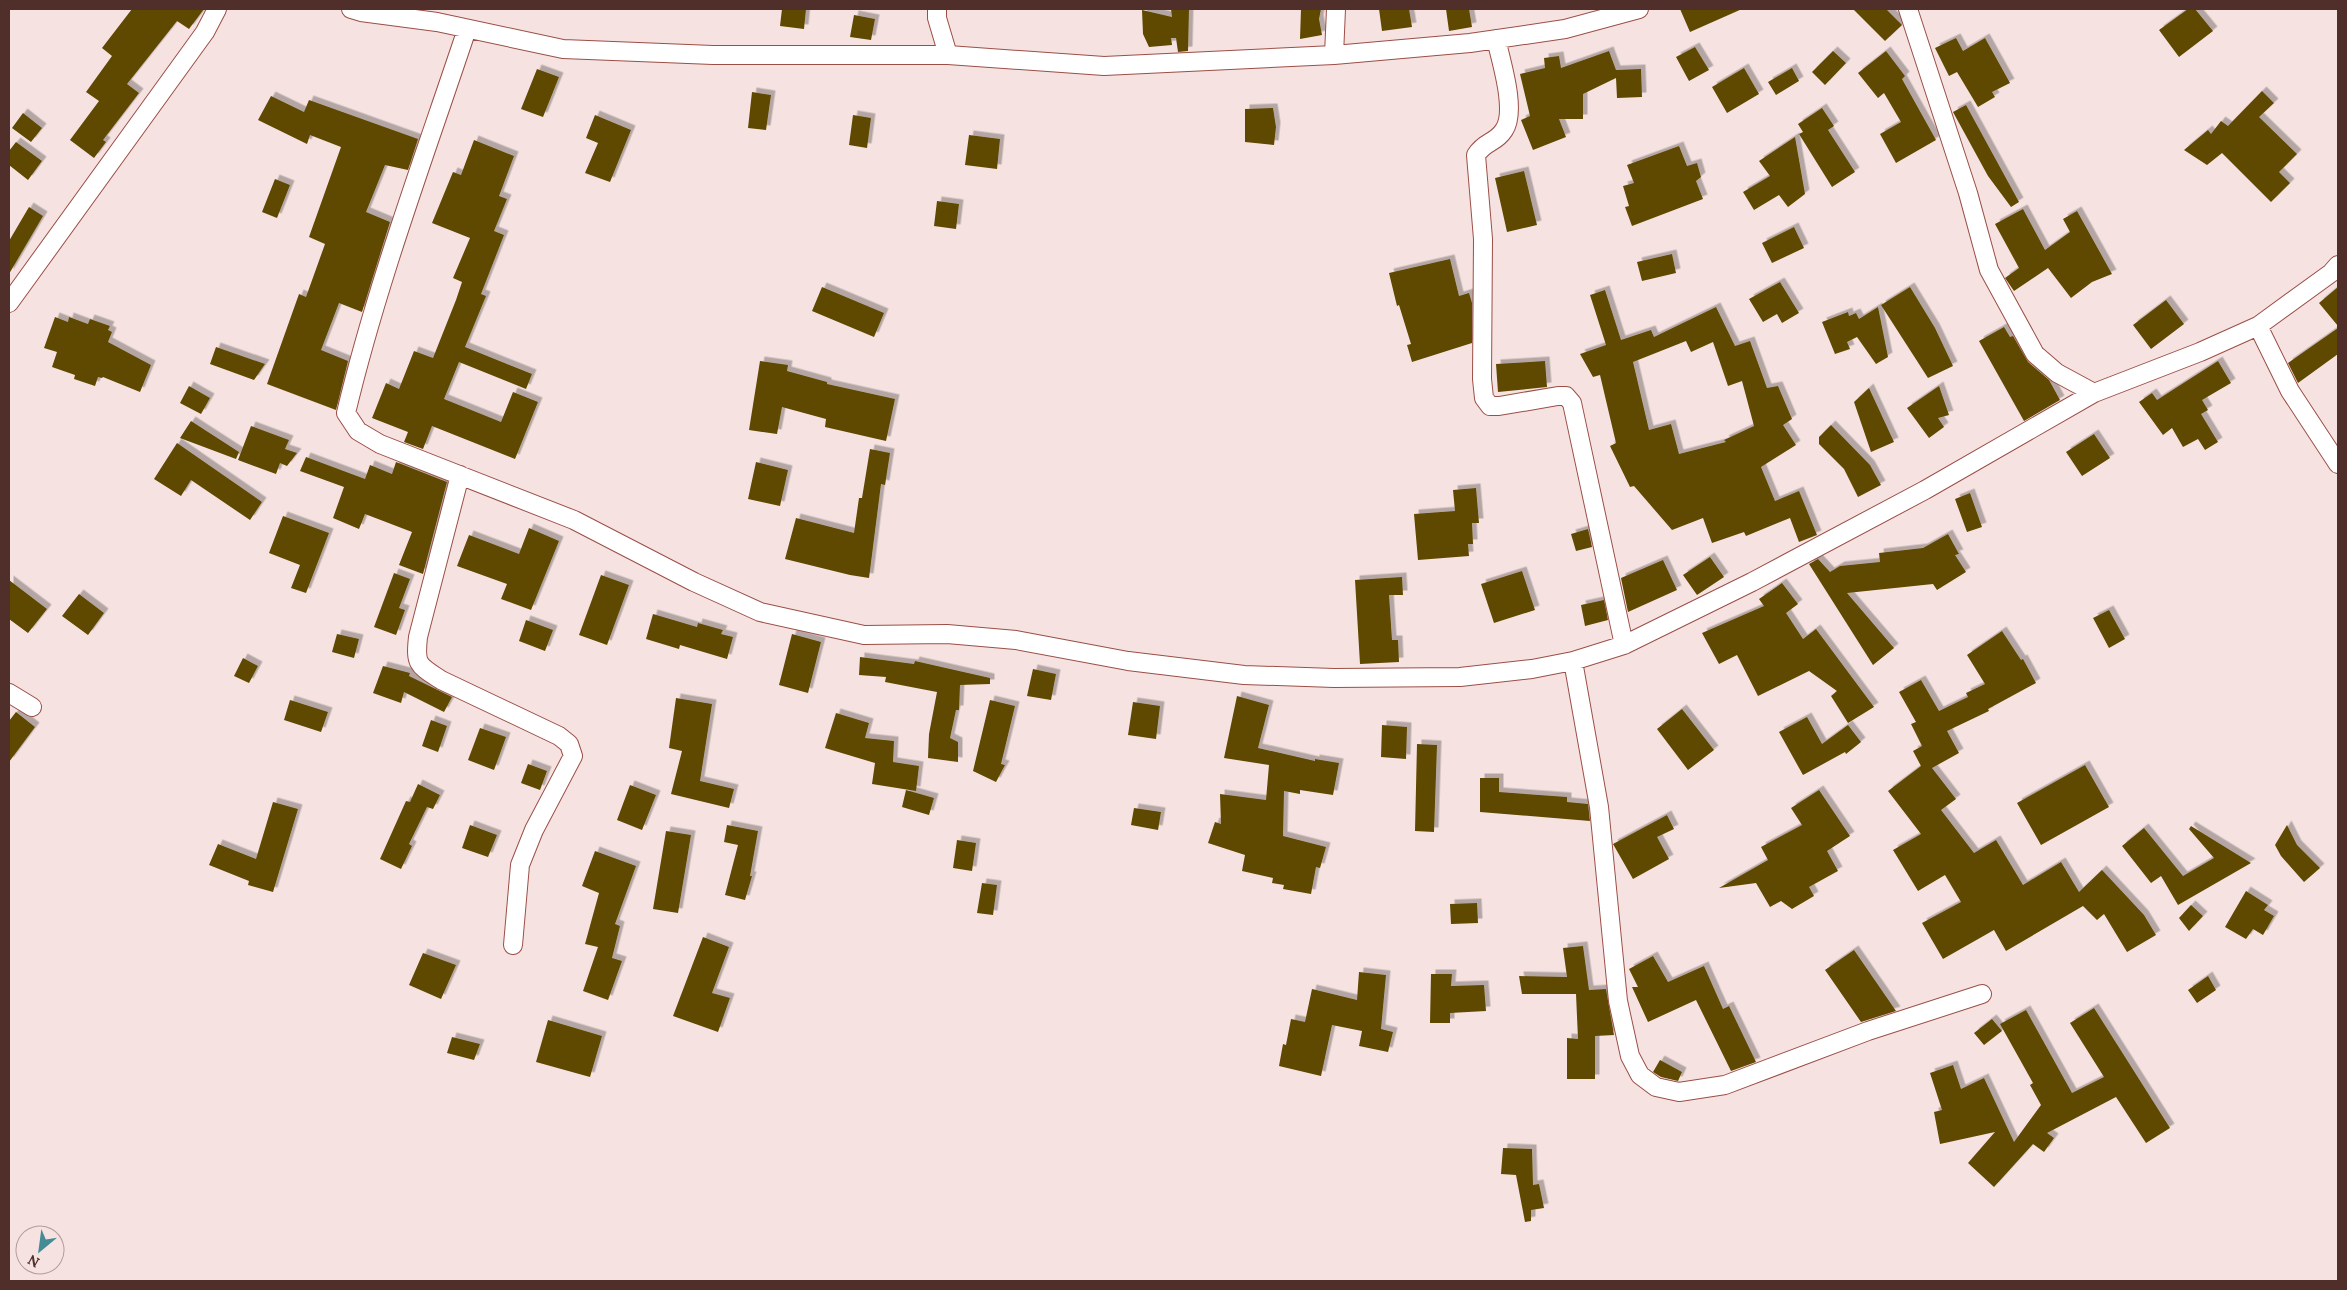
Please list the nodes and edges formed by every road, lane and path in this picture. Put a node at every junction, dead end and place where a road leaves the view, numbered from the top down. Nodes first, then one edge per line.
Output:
1 (217, 9) edge
2 (351, 9) edge
3 (937, 9) edge
4 (1336, 9) edge
5 (1640, 9) edge
6 (1908, 9) edge
7 (467, 29) junction
8 (1496, 40) junction
9 (1334, 54) junction
10 (948, 55) junction
11 (2338, 265) edge
12 (9, 303) edge
13 (2258, 326) junction
14 (2094, 393) junction
15 (2338, 464) edge
16 (460, 475) junction
17 (1624, 645) junction
18 (1573, 661) junction
19 (9, 693) edge
20 (32, 707) dead end
21 (513, 945) dead end
22 (1982, 994) dead end

1 - 12 street
2 - 7 street
3 - 10 street
4 - 9 street
5 - 8 street
6 - 14 street
7 - 10 street
7 - 16 street
8 - 9 street
8 - 17 street
9 - 10 street
11 - 13 street
13 - 14 street
13 - 15 street
14 - 17 street
16 - 18 street
16 - 21 street
17 - 18 street
18 - 22 street
19 - 20 street

